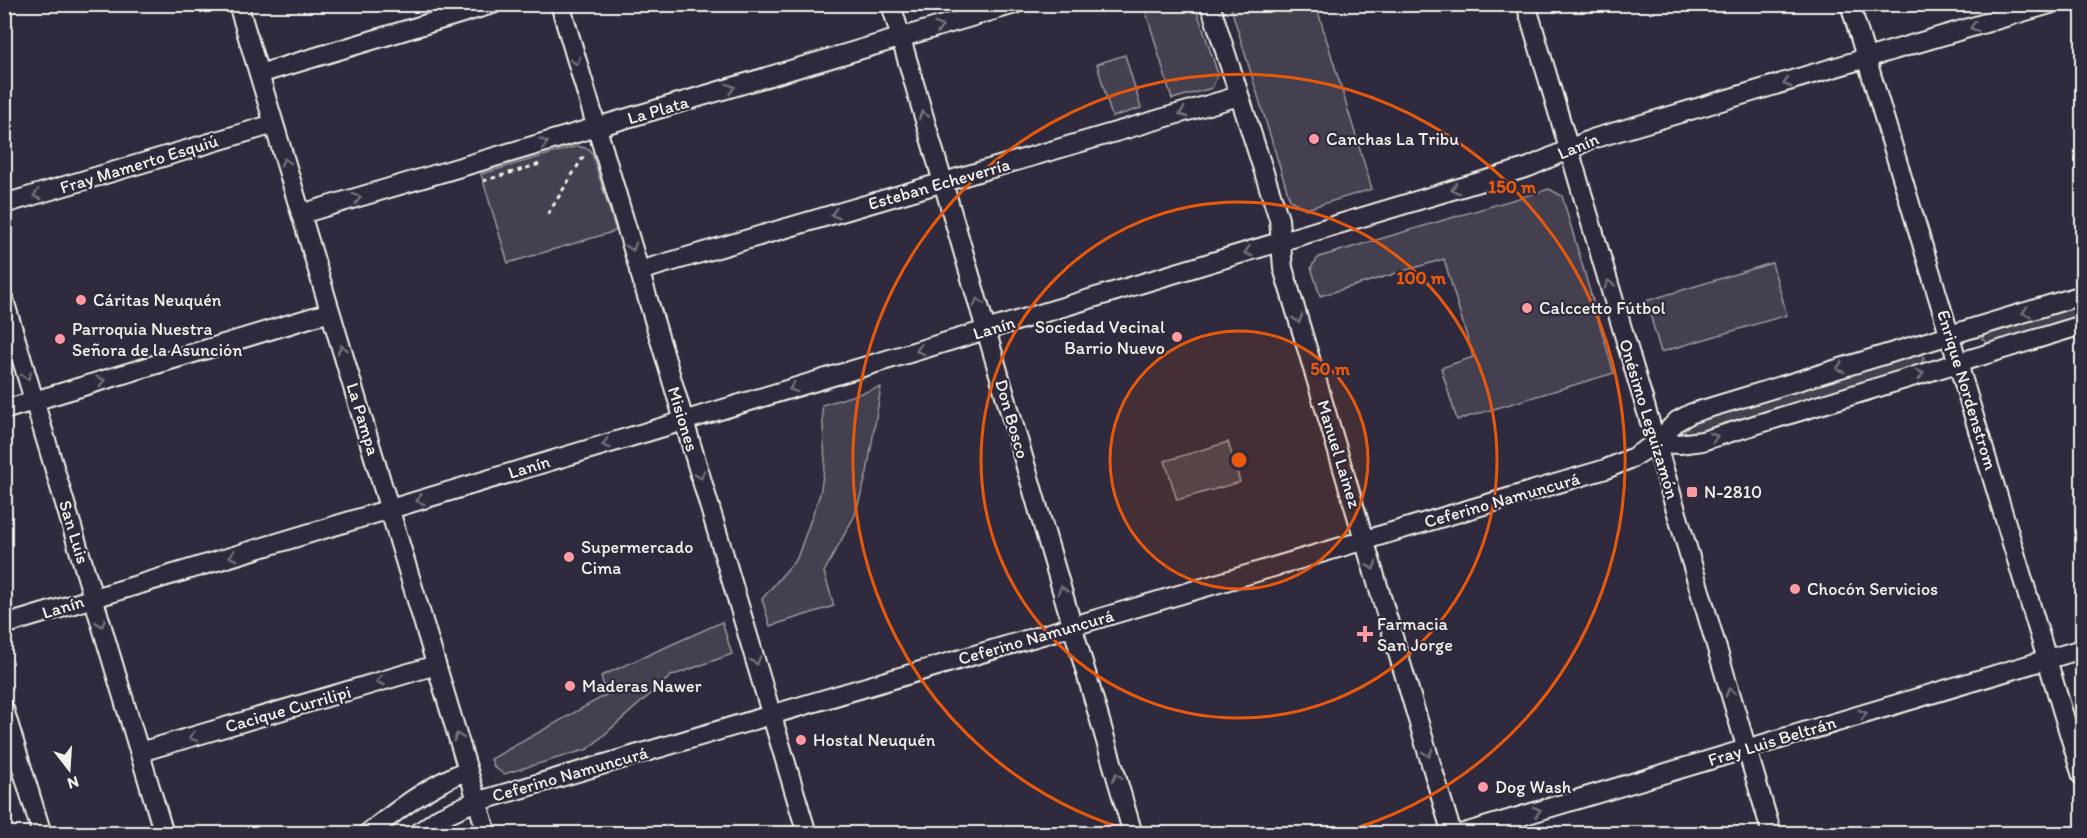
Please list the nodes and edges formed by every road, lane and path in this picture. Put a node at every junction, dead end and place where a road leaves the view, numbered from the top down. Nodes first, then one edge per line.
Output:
1 (238, 4) edge
2 (493, 4) edge
3 (560, 4) edge
4 (891, 4) edge
5 (1015, 4) edge
6 (1210, 4) edge
7 (1526, 4) edge
8 (1850, 4) edge
9 (2050, 4) edge
10 (901, 38) junction
11 (1867, 60) junction
12 (259, 74) junction
13 (1239, 96) junction
14 (274, 124) junction
15 (596, 128) junction
16 (1569, 149) junction
17 (585, 154) dead end
18 (549, 161) dead end
19 (483, 181) dead end
20 (943, 183) junction
21 (4, 204) edge
22 (301, 214) junction
23 (548, 214) dead end
24 (1280, 242) junction
25 (639, 271) junction
26 (2082, 295) edge
27 (4, 300) edge
28 (330, 312) junction
29 (2082, 325) edge
30 (986, 330) junction
31 (1951, 335) junction
32 (1959, 362) junction
33 (34, 400) junction
34 (4, 410) edge
35 (684, 421) junction
36 (1656, 443) junction
37 (390, 509) junction
38 (1364, 540) junction
39 (94, 598) junction
40 (4, 625) edge
41 (1072, 626) junction
42 (2082, 649) edge
43 (2048, 659) junction
44 (436, 665) junction
45 (4, 709) edge
46 (771, 715) junction
47 (1747, 748) junction
48 (140, 752) junction
49 (468, 770) junction
50 (2082, 776) edge
51 (477, 801) junction
52 (42, 834) edge
53 (164, 834) edge
54 (367, 834) edge
55 (417, 834) edge
56 (487, 834) edge
57 (807, 834) edge
58 (1133, 834) edge
59 (1452, 834) edge
60 (1461, 834) edge
61 (1772, 834) edge

1 - 12 street, La Pampa
2 - 12 street
3 -> 15 street, Misiones
4 - 10 street, Don Bosco
10 -> 5 street, La Plata
6 - 13 street, Manuel Lainez
7 - 16 street, Onésimo Leguizamón
8 - 11 street, Enrique Nordenstrom
9 -> 11 street, Lanín
15 -> 10 street, La Plata
20 -> 10 street, Don Bosco
11 -> 16 street, Lanín
11 - 31 street, Enrique Nordenstrom
12 - 14 street, La Pampa
13 -> 20 street, Esteban Echeverría
13 - 24 street, Manuel Lainez
14 -> 21 street, Fray Mamerto Esquiú
22 -> 14 street, La Pampa
22 -> 15 street, La Plata
15 -> 25 street, Misiones
16 -> 24 street, Lanín
36 -> 16 street, Onésimo Leguizamón
17 - 23 path
18 - 19 path
20 -> 25 street, Esteban Echeverría
30 -> 20 street, Don Bosco
22 - 28 street, La Pampa
24 -> 30 street, Lanín
24 -> 38 street, Manuel Lainez
25 - 35 street, Misiones
26 -> 31 street, Ceferino Namuncurá
27 -> 33 street, San Luis
33 -> 28 street
37 -> 28 street, La Pampa
29 - 32 street
30 -> 35 street, Lanín
41 -> 30 street, Don Bosco
31 - 32 street, Enrique Nordenstrom
31 -> 36 street, Ceferino Namuncurá
36 -> 32 street
32 - 43 street, Enrique Nordenstrom
33 - 34 street
33 - 39 street, San Luis
35 -> 37 street, Lanín
35 -> 46 street, Misiones
36 - 38 street, Ceferino Namuncurá
47 -> 36 street, Onésimo Leguizamón
37 -> 39 street, Lanín
37 - 44 street, La Pampa
38 - 41 street, Ceferino Namuncurá
38 -> 59 street, Manuel Lainez
39 - 40 street, Lanín
39 -> 48 street, San Luis
41 - 46 street, Ceferino Namuncurá
58 -> 41 street, Don Bosco
42 - 43 street, Fray Luis Beltrán
47 -> 43 street, Fray Luis Beltrán
43 - 50 street, Enrique Nordenstrom
44 -> 48 street, Cacique Currilipi
49 -> 44 street, La Pampa
45 - 52 street
46 - 51 street, Ceferino Namuncurá
46 - 57 street, Misiones
60 -> 47 street, Fray Luis Beltrán
47 - 61 street, Onésimo Leguizamón
48 - 53 street, San Luis
49 - 51 street, La Pampa
49 - 54 street
51 - 55 street, Ceferino Namuncurá
51 - 56 street, La Pampa

